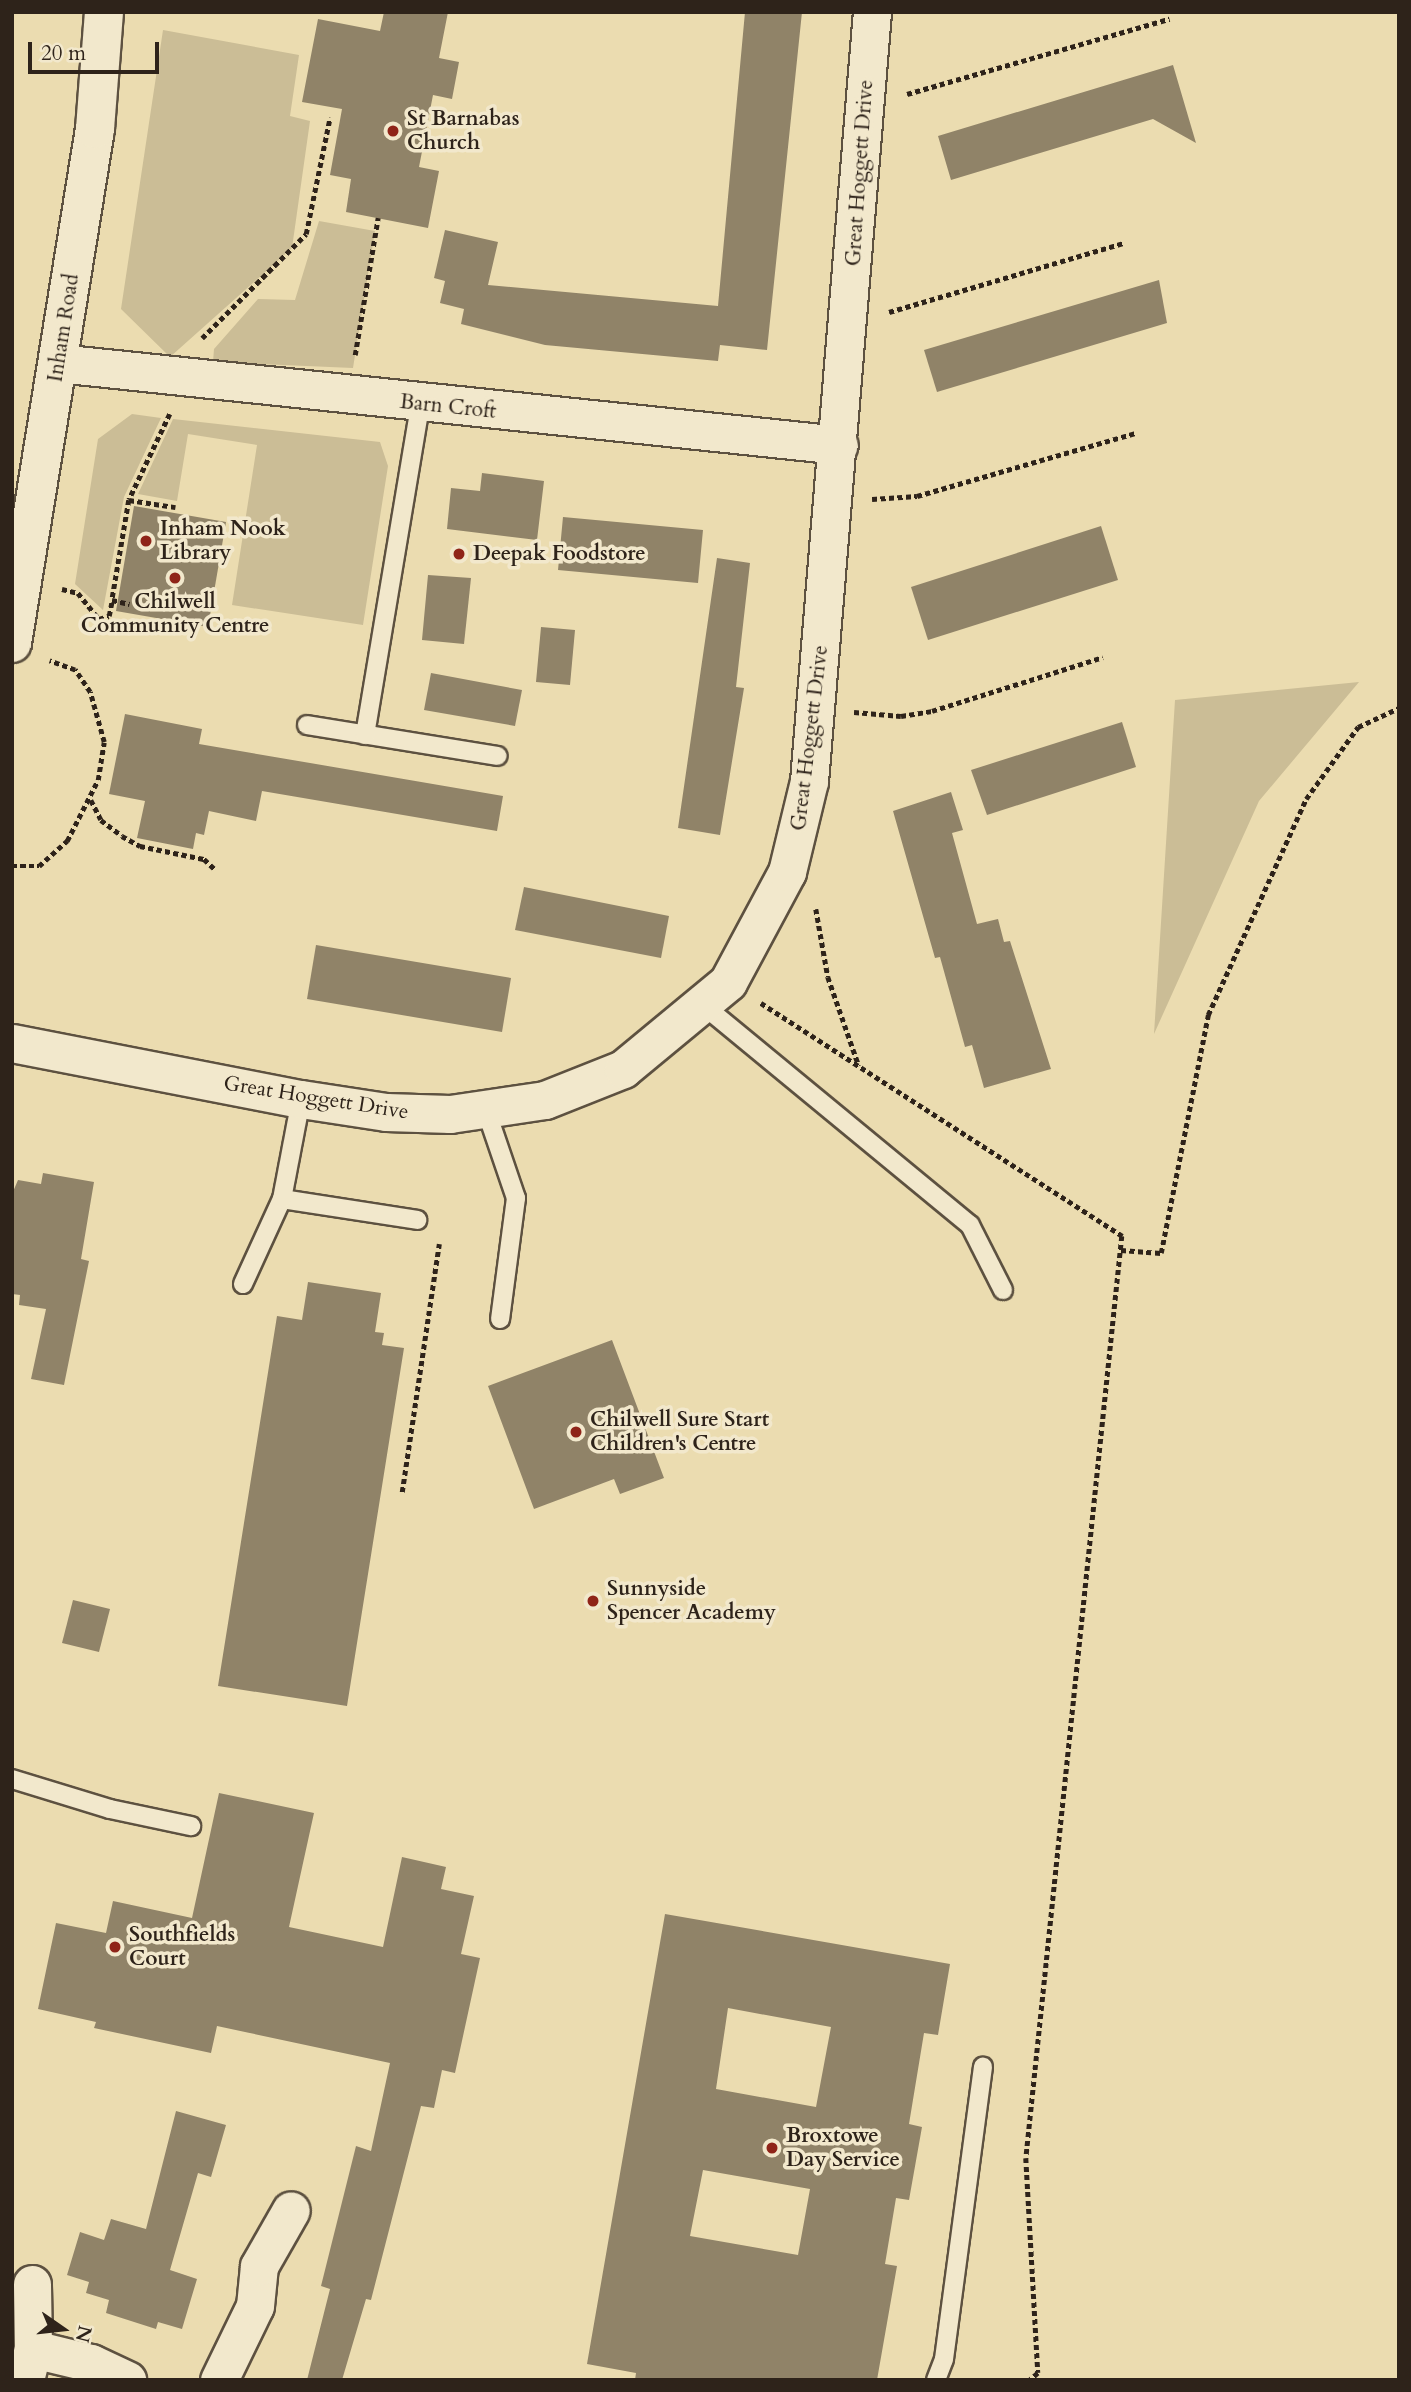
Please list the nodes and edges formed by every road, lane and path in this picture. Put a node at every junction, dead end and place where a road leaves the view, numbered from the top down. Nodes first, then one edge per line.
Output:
1 (104, 12) edge
2 (872, 12) edge
3 (1169, 19) dead end
4 (865, 106) junction
5 (330, 117) dead end
6 (378, 218) dead end
7 (1123, 243) dead end
8 (849, 324) junction
9 (58, 363) junction
10 (176, 377) junction
11 (348, 397) junction
12 (420, 405) junction
13 (1135, 433) dead end
14 (839, 446) junction
15 (129, 500) junction
16 (835, 501) junction
17 (175, 507) dead end
18 (112, 600) junction
19 (88, 604) dead end
20 (130, 604) dead end
21 (26, 650) edge
22 (1103, 657) dead end
23 (815, 708) junction
24 (1399, 708) edge
25 (307, 725) dead end
26 (365, 735) junction
27 (498, 755) dead end
28 (90, 799) junction
29 (12, 866) edge
30 (216, 870) dead end
31 (815, 905) dead end
32 (715, 994) junction
33 (12, 1043) edge
34 (859, 1066) junction
35 (301, 1099) junction
36 (485, 1110) junction
37 (282, 1199) junction
38 (416, 1220) joint
39 (1121, 1250) junction
40 (243, 1284) dead end
41 (1003, 1290) dead end
42 (500, 1319) dead end
43 (402, 1492) dead end
44 (12, 1779) edge
45 (191, 1826) dead end
46 (983, 2067) dead end
47 (291, 2210) dead end
48 (22, 2285) edge
49 (29, 2364) edge
50 (127, 2380) edge
51 (219, 2380) edge
52 (936, 2380) edge
53 (1030, 2380) edge

1 - 9 street, Inham Road
2 - 4 street, Great Hoggett Drive
3 - 4 path
4 - 8 street, Great Hoggett Drive
5 - 10 path
6 - 11 path
7 - 8 path
8 - 14 street, Great Hoggett Drive
9 - 10 street, Barn Croft
9 - 21 street, Inham Road
10 - 11 street, Barn Croft
10 - 15 path
11 - 12 street, Barn Croft
12 - 14 street, Barn Croft
12 - 26 lane
13 - 16 path
14 - 16 street, Great Hoggett Drive
15 - 17 path
15 - 18 path
16 - 23 street, Great Hoggett Drive
18 - 19 path
18 - 20 path
21 - 28 path
22 - 23 path
23 - 32 street, Great Hoggett Drive
24 - 39 path
25 - 26 lane
26 - 27 lane
28 - 29 path
28 - 30 path
31 - 34 path
32 - 34 path
32 - 36 street, Great Hoggett Drive
32 - 41 lane
33 - 35 street, Great Hoggett Drive
34 - 39 path
35 - 36 street, Great Hoggett Drive
35 - 37 lane
36 - 42 lane
37 - 38 lane
37 - 40 lane
38 - 43 path
39 - 53 path
44 - 45 lane
46 - 52 lane
47 - 51 street
48 - 49 street
49 - 50 street

